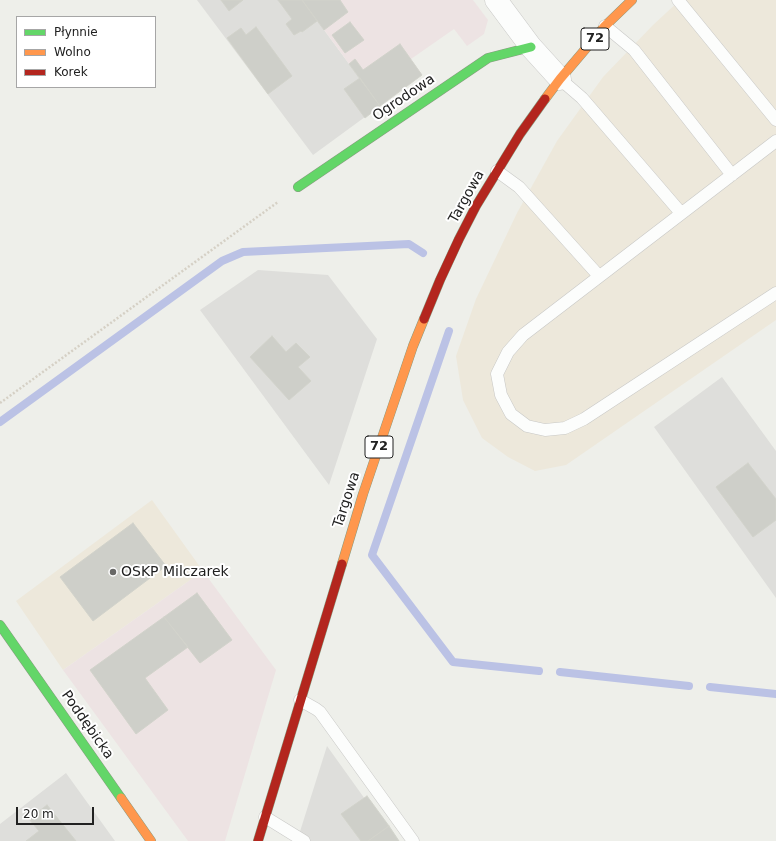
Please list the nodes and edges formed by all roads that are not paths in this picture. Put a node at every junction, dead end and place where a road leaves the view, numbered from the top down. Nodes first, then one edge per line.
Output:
1 (496, 0) edge
2 (632, 0) edge
3 (678, 0) edge
4 (605, 26) junction
5 (531, 47) junction
6 (560, 79) junction
7 (776, 120) edge
8 (776, 141) edge
9 (497, 171) junction
10 (732, 175) junction
11 (298, 188) road end
12 (682, 213) junction
13 (599, 276) junction
14 (776, 293) edge
15 (0, 626) edge
16 (300, 700) junction
17 (265, 817) junction
18 (151, 841) edge
19 (258, 841) edge
20 (304, 841) edge
21 (413, 841) edge

1 - 5 street
2 - 4 main road, 72
3 - 7 lane
4 - 6 main road, 72
4 - 10 lane
5 - 6 street
5 - 11 main road, Ogrodowa
6 - 9 main road, Targowa / 72
6 - 12 lane
8 - 10 lane
9 - 13 lane
9 - 16 main road, Targowa / 72
10 - 12 lane
12 - 13 lane
13 - 14 lane
15 - 18 main road, Poddębicka
16 - 17 main road, Targowa / 72
16 - 21 lane
17 - 19 main road, Targowa / 72
17 - 20 lane

